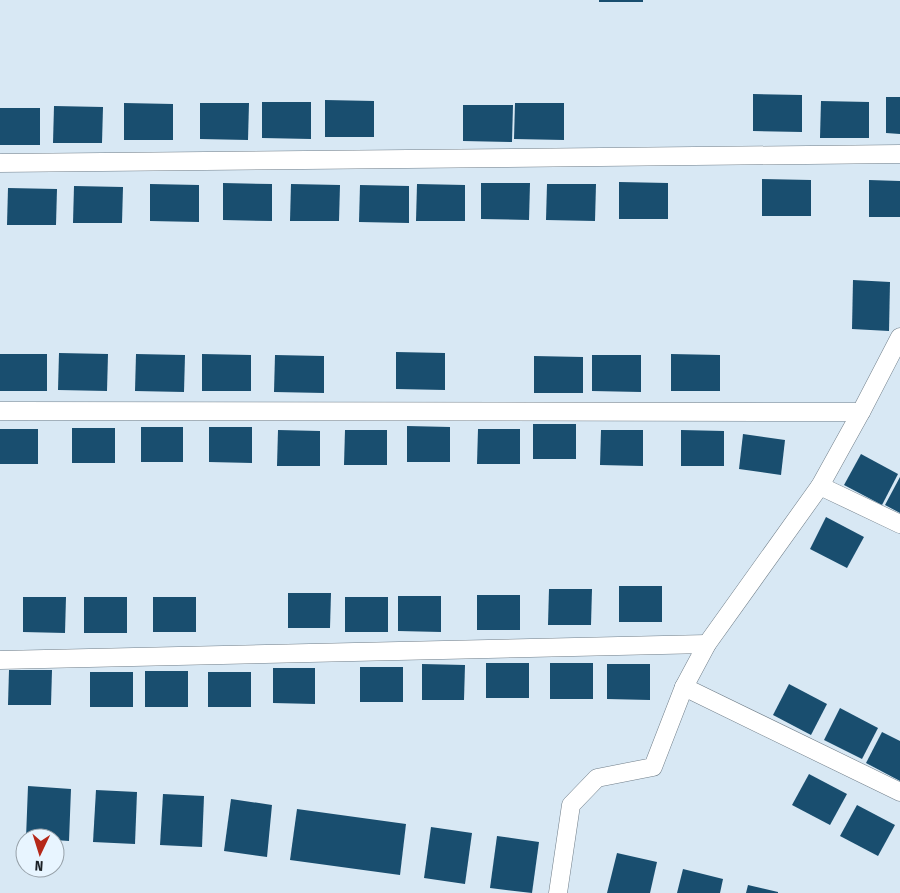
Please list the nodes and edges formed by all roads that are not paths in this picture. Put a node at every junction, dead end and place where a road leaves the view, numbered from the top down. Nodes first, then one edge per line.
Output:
1 (900, 154) edge
2 (0, 163) edge
3 (900, 337) edge
4 (0, 410) edge
5 (861, 412) junction
6 (820, 486) junction
7 (900, 524) edge
8 (707, 644) junction
9 (0, 660) edge
10 (684, 687) junction
11 (900, 792) edge
12 (558, 893) edge

1 - 2 street
3 - 5 street
4 - 5 street
5 - 6 street
6 - 7 street
6 - 8 street
8 - 9 street
8 - 10 street
10 - 11 street
10 - 12 street

